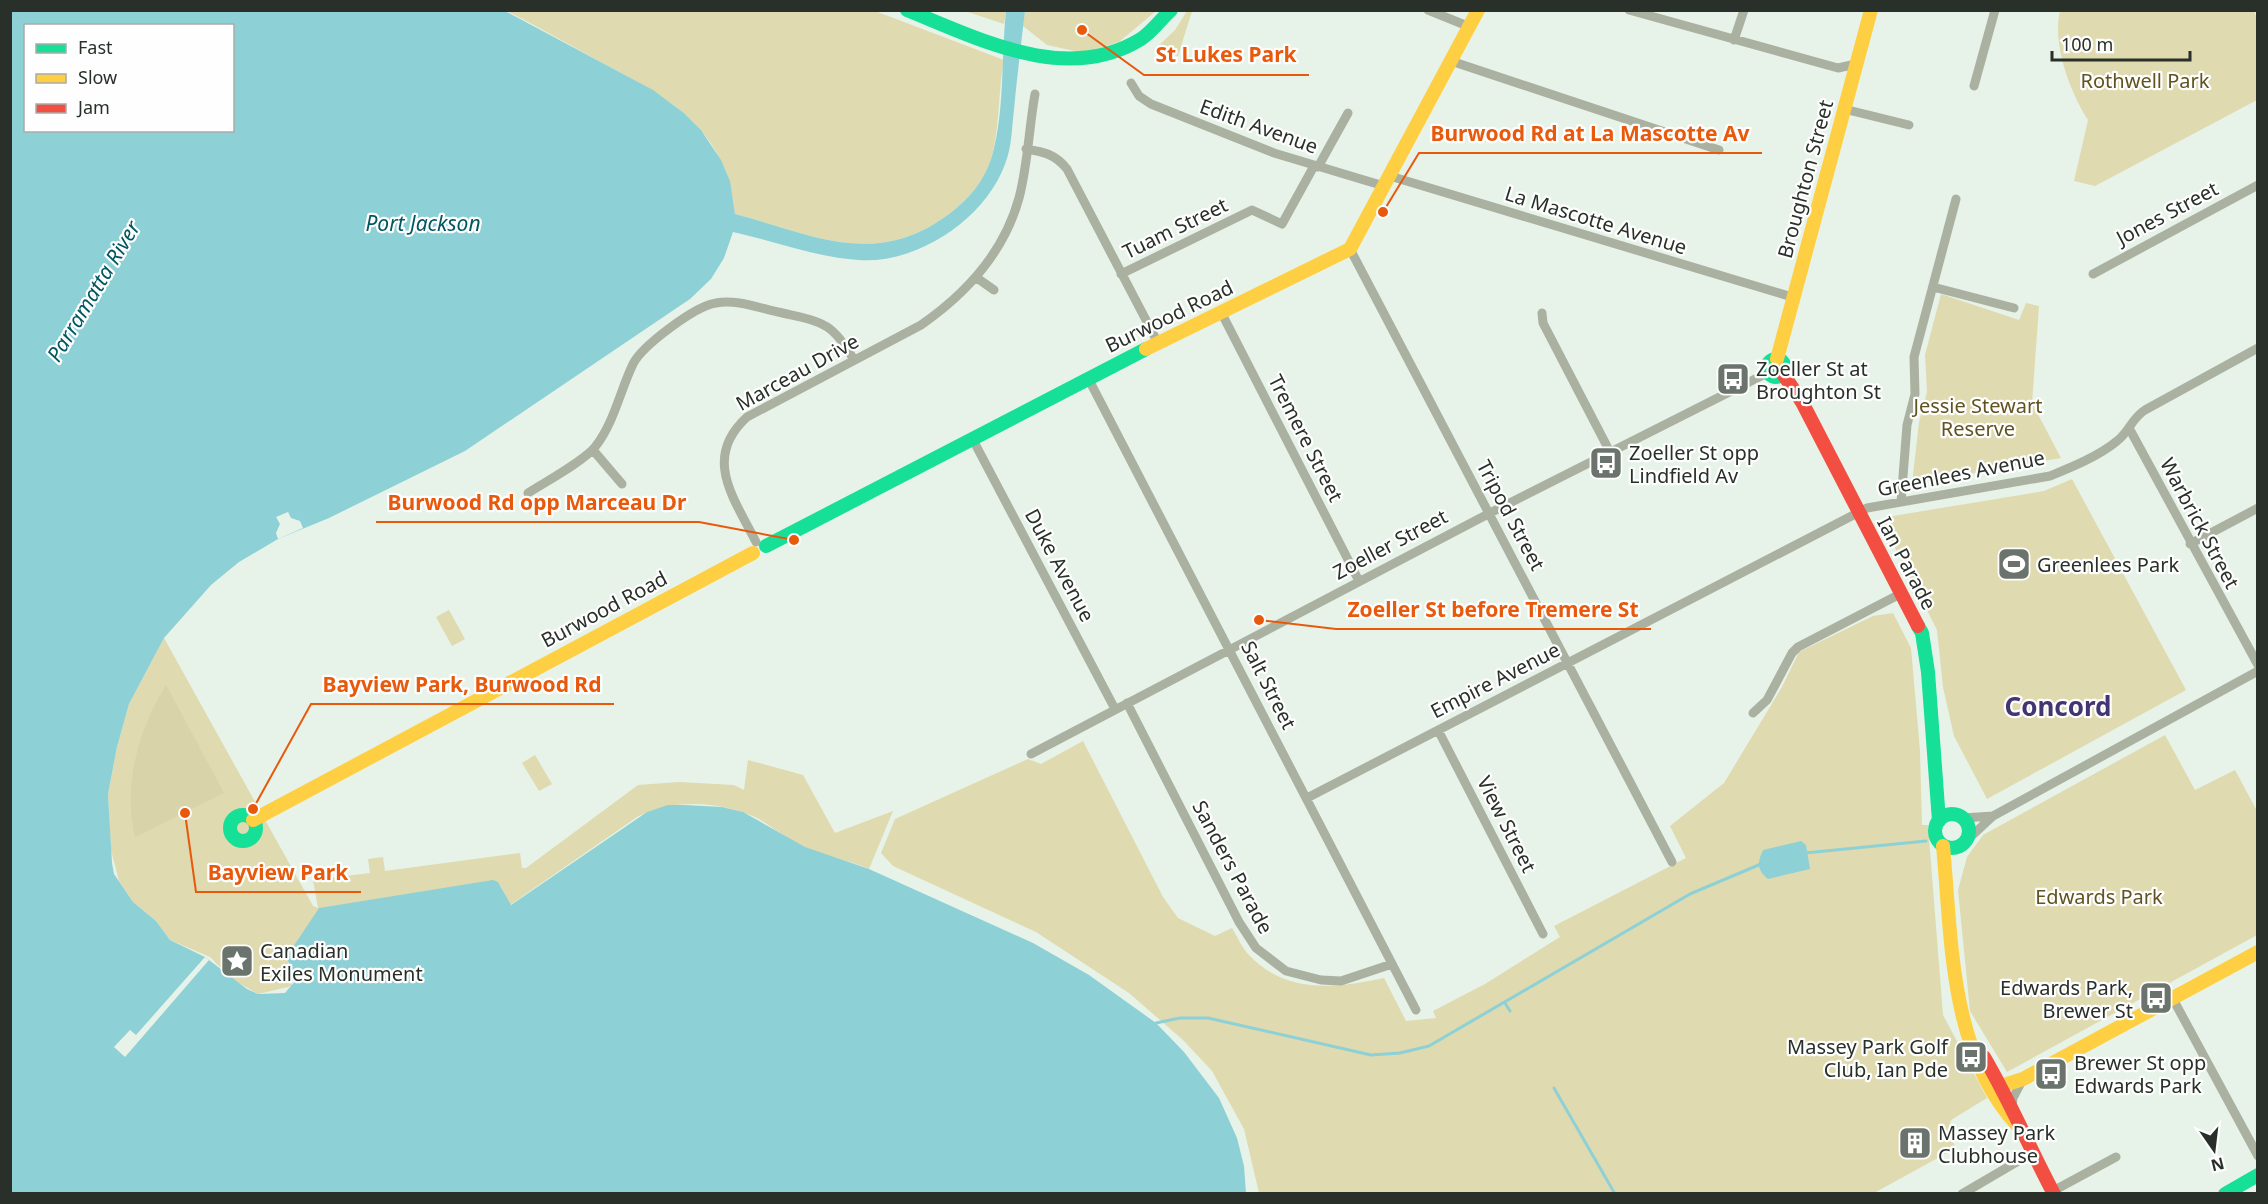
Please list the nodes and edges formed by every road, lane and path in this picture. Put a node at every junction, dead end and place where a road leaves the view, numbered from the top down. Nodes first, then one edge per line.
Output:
1 (907, 10) edge
2 (1171, 10) edge
3 (1428, 10) edge
4 (1478, 10) edge
5 (1629, 10) edge
6 (1744, 10) edge
7 (1871, 10) edge
8 (1995, 10) edge
9 (1470, 27) junction
10 (1734, 40) junction
11 (1451, 61) junction
12 (1856, 64) junction
13 (1131, 83) dead end
14 (1974, 86) dead end
15 (1035, 93) dead end
16 (1844, 109) junction
17 (1348, 113) dead end
18 (1909, 125) dead end
19 (1026, 149) junction
20 (1719, 150) dead end
21 (1316, 166) junction
22 (1387, 181) junction
23 (2258, 185) edge
24 (1956, 199) dead end
25 (1350, 249) junction
26 (1121, 274) junction
27 (2093, 274) dead end
28 (977, 278) junction
29 (1933, 287) junction
30 (994, 290) dead end
31 (1792, 297) junction
32 (2014, 308) dead end
33 (1221, 312) junction
34 (1542, 313) dead end
35 (1158, 343) junction
36 (2258, 348) edge
37 (1777, 359) joint
38 (854, 360) junction
39 (1776, 373) junction
40 (1088, 378) junction
41 (2129, 428) junction
42 (972, 438) junction
43 (593, 450) junction
44 (1610, 452) junction
45 (622, 484) dead end
46 (528, 494) dead end
47 (1901, 502) junction
48 (2258, 507) edge
49 (1859, 512) junction
50 (1490, 513) junction
51 (2190, 544) junction
52 (758, 547) junction
53 (1359, 581) junction
54 (1902, 593) junction
55 (1230, 649) junction
56 (1569, 662) junction
57 (2258, 665) edge
58 (2258, 671) edge
59 (1126, 703) junction
60 (1115, 710) junction
61 (1753, 712) dead end
62 (1438, 730) junction
63 (1031, 754) dead end
64 (1938, 789) junction
65 (1307, 798) junction
66 (1958, 816) junction
67 (1993, 816) junction
68 (253, 820) dead end
69 (1939, 821) junction
70 (1963, 844) junction
71 (1943, 846) junction
72 (1672, 862) dead end
73 (1947, 879) junction
74 (1543, 933) dead end
75 (2258, 952) edge
76 (1392, 964) junction
77 (2173, 999) junction
78 (1416, 1010) dead end
79 (1970, 1037) junction
80 (2023, 1079) junction
81 (2001, 1086) junction
82 (2006, 1105) junction
83 (2032, 1153) junction
84 (2258, 1156) edge
85 (2116, 1157) dead end
86 (2258, 1175) edge
87 (2053, 1192) edge
88 (1962, 1194) edge
89 (2225, 1194) edge

1 - 2 main road
3 - 9 street
4 - 9 main road
5 - 10 street
6 - 10 street
7 - 12 main road, Broughton Street
8 - 14 street
9 - 11 main road
10 - 12 street
11 - 20 street
11 - 22 main road
12 - 16 main road, Broughton Street
13 - 21 street, Edith Avenue
15 - 19 street, Marceau Drive
16 - 18 street
16 - 31 main road, Broughton Street
17 - 21 street, Tuam Street
19 - 26 street
19 - 28 street, Marceau Drive
21 - 22 street, Edith Avenue
21 - 26 street, Tuam Street
22 - 25 main road
22 - 31 street, La Mascotte Avenue
23 - 27 street, Jones Street
24 - 29 street
25 - 33 main road, Burwood Road
25 - 50 street, Tripod Street
26 - 35 street
28 - 30 street
28 - 38 street, Marceau Drive
29 - 32 street
29 - 47 street
31 - 37 main road, Broughton Street
33 - 35 main road, Burwood Road
33 - 53 street, Tremere Street
34 - 44 street
35 - 40 main road, Burwood Road
36 - 41 street, Greenlees Avenue
37 - 39 main road, Ian Parade
38 - 43 street
38 - 52 street, Marceau Drive
39 - 44 street, Zoeller Street
39 - 49 main road, Ian Parade
40 - 42 main road, Burwood Road
40 - 55 street, Salt Street
41 - 47 street, Greenlees Avenue
41 - 51 street, Warbrick Street
42 - 52 main road, Burwood Road
42 - 60 street, Duke Avenue
43 - 45 street
43 - 46 street
44 - 50 street, Zoeller Street
47 - 49 street, Greenlees Avenue
48 - 51 street
49 - 54 main road, Ian Parade
49 - 56 street, Empire Avenue
50 - 53 street, Zoeller Street
50 - 56 street, Tripod Street
51 - 57 street, Warbrick Street
52 - 68 main road, Burwood Road
53 - 55 street, Zoeller Street
54 - 61 street
54 - 64 main road, Ian Parade
55 - 59 street, Zoeller Street
55 - 65 street, Salt Street
56 - 62 street, Empire Avenue
56 - 72 street, Tripod Street
58 - 67 street
59 - 60 street, Zoeller Street
59 - 76 street, Sanders Parade
60 - 63 street, Zoeller Street
62 - 65 street, Empire Avenue
62 - 74 street, View Street
64 - 66 main road, Ian Parade
64 - 69 main road, Ian Parade
65 - 76 street, Salt Street
66 - 67 street
66 - 69 main road
66 - 70 main road
67 - 70 street
69 - 71 main road
70 - 71 main road
70 - 73 main road
71 - 73 main road
73 - 79 main road
75 - 77 main road
76 - 78 street, Salt Street
77 - 80 main road
77 - 84 street
79 - 81 main road
79 - 82 main road
80 - 81 main road
80 - 82 street
81 - 82 main road
82 - 83 main road
83 - 87 main road
83 - 88 street
85 - 87 street
86 - 89 main road

